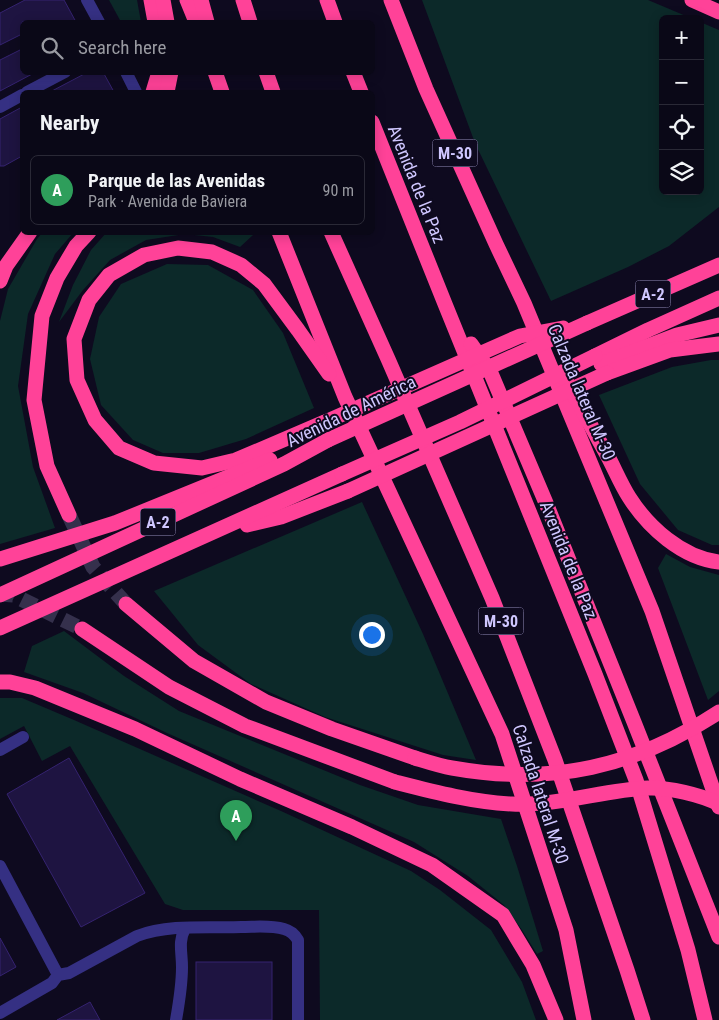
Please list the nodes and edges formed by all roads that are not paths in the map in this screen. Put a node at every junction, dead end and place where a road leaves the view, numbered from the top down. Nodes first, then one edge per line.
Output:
1 (87, 0) edge
2 (151, 0) edge
3 (163, 0) edge
4 (187, 0) edge
5 (201, 0) edge
6 (242, 0) edge
7 (327, 0) edge
8 (391, 0) edge
9 (692, 0) edge
10 (719, 12) edge
11 (98, 20) edge
12 (155, 20) edge
13 (167, 20) edge
14 (195, 20) edge
15 (206, 20) edge
16 (249, 20) edge
17 (334, 20) edge
18 (59, 75) edge
19 (128, 75) edge
20 (158, 75) edge
21 (170, 75) edge
22 (216, 75) edge
23 (221, 75) edge
24 (267, 75) edge
25 (354, 75) edge
26 (31, 90) edge
27 (135, 90) edge
28 (154, 90) edge
29 (167, 90) edge
30 (223, 90) edge
31 (224, 90) edge
32 (272, 90) edge
33 (360, 90) edge
34 (20, 96) edge
35 (0, 107) edge
36 (375, 129) edge
37 (28, 235) edge
38 (85, 235) edge
39 (280, 235) edge
40 (332, 235) edge
41 (719, 265) edge
42 (0, 281) edge
43 (719, 298) edge
44 (524, 303) junction
45 (445, 304) junction
46 (587, 324) junction
47 (719, 325) edge
48 (719, 344) edge
49 (601, 364) junction
50 (345, 397) junction
51 (321, 443) junction
52 (69, 515) tunnel mouth
53 (216, 531) junction
54 (0, 559) edge
55 (719, 562) edge
56 (0, 595) edge
57 (126, 604) tunnel mouth
58 (0, 628) edge
59 (82, 629) tunnel mouth
60 (0, 682) edge
61 (719, 712) edge
62 (23, 736) dead end
63 (0, 750) edge
64 (719, 805) edge
65 (0, 866) edge
66 (185, 928) junction
67 (719, 937) edge
68 (58, 975) junction
69 (0, 1013) edge
70 (176, 1020) edge
71 (298, 1020) edge
72 (556, 1020) edge
73 (584, 1020) edge
74 (643, 1020) edge
75 (705, 1020) edge

1 - 11 street
2 - 12 highway
3 - 13 highway
4 - 14 highway
5 - 15 highway
6 - 16 highway
7 - 17 highway
8 - 44 highway, Calzada lateral M-30 / M-30
9 - 10 highway
18 - 26 street
19 - 27 street
20 - 28 highway
21 - 29 highway
22 - 30 highway
23 - 31 highway
24 - 32 highway
25 - 33 highway
34 - 35 street
36 - 45 highway, Avenida de la Paz
37 - 42 highway
38 - 52 highway
39 - 50 highway, Calzada lateral M-30 / M-30
40 - 74 highway, M-30
41 - 46 highway, Avenida de América / A-2
43 - 49 highway, A-2
44 - 55 highway
44 - 64 highway, Calzada lateral M-30 / M-30
45 - 67 highway
45 - 75 highway, Avenida de la Paz
46 - 50 highway, bridge
46 - 51 highway, Avenida de América / A-2, bridge
47 - 49 highway
48 - 49 highway
49 - 53 highway, A-2, bridge
49 - 53 highway, bridge
50 - 73 highway, Calzada lateral M-30 / M-30
51 - 54 highway
51 - 56 highway, Avenida de América / A-2
53 - 58 highway, A-2
57 - 61 highway, bridge
59 - 64 highway, bridge
60 - 72 highway
62 - 63 street
65 - 68 street
66 - 68 street
66 - 70 street
66 - 71 street
68 - 69 street

